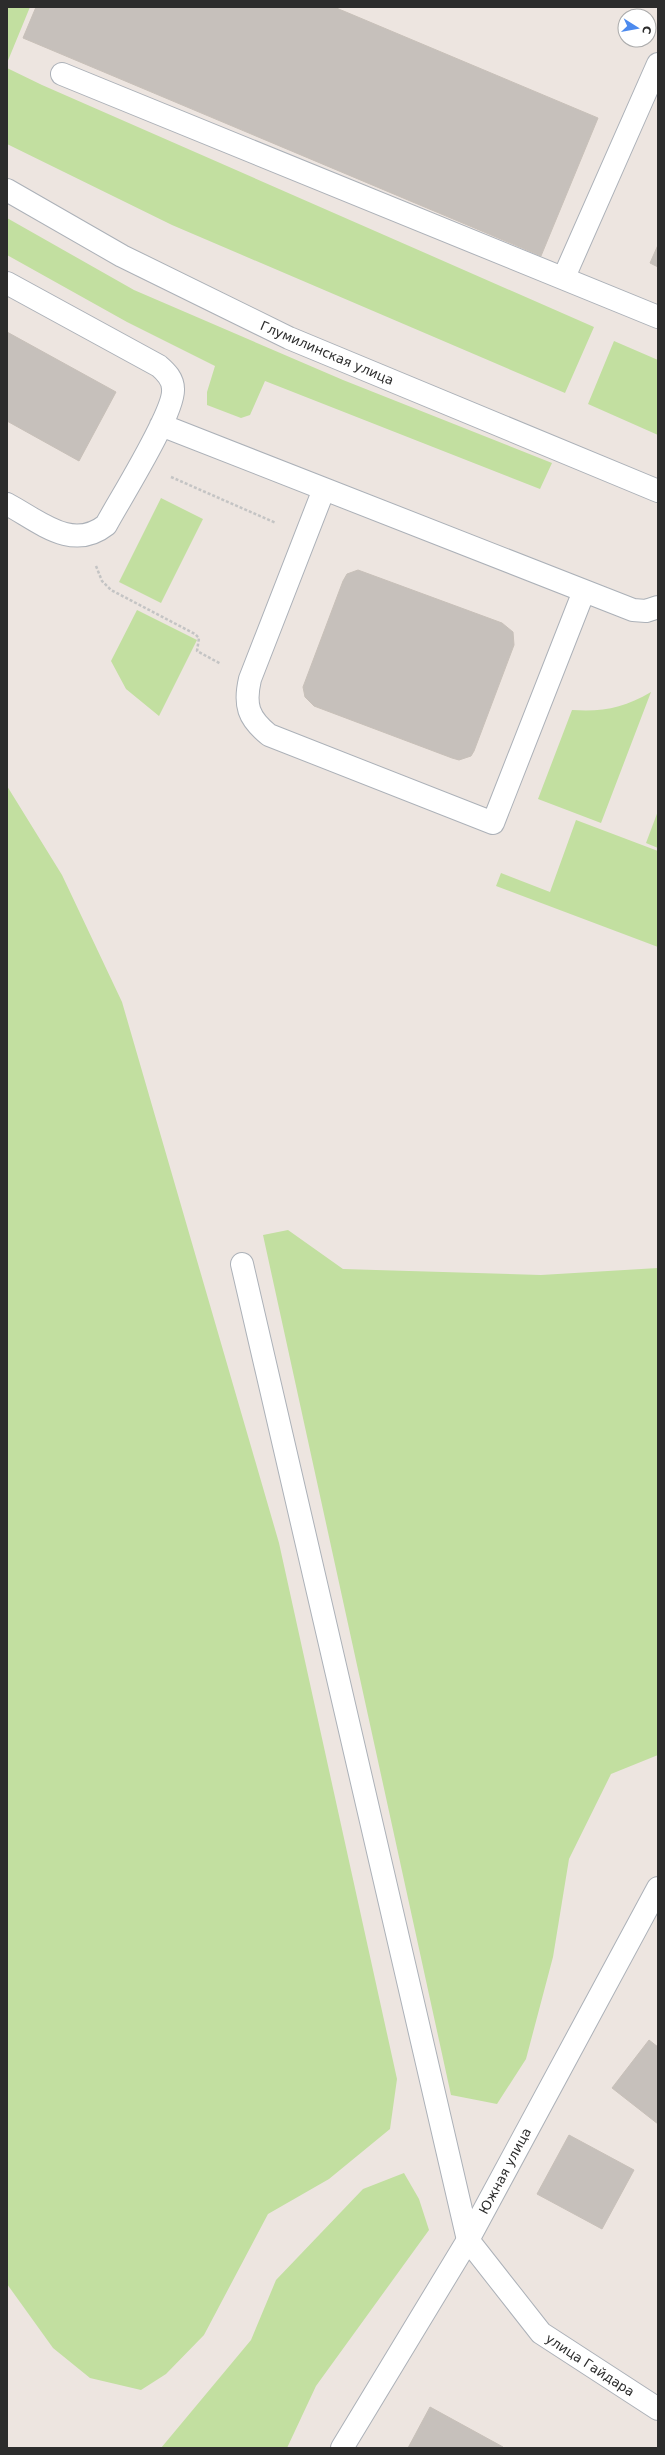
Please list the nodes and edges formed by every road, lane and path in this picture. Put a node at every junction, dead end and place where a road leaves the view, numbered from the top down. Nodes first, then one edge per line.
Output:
1 (658, 64) edge
2 (62, 74) dead end
3 (7, 190) edge
4 (564, 277) junction
5 (7, 283) edge
6 (658, 317) edge
7 (161, 425) junction
8 (140, 464) junction
9 (324, 489) junction
10 (658, 491) edge
11 (7, 504) edge
12 (86, 536) junction
13 (306, 536) junction
14 (584, 591) junction
15 (658, 608) edge
16 (250, 679) junction
17 (242, 1264) dead end
18 (658, 1888) edge
19 (468, 2240) junction
20 (658, 2409) edge
21 (342, 2448) edge

1 - 4 street
2 - 4 street
3 - 10 street, Глумилинская улица
4 - 6 street
5 - 7 street
7 - 8 street
7 - 9 street
8 - 12 street
8 - 13 path
9 - 13 street
9 - 14 street
11 - 12 street
12 - 16 path
13 - 16 street
14 - 15 street
14 - 16 street
17 - 19 street
18 - 19 street, Южная улица
19 - 20 street, улица Гайдара
19 - 21 street, Южная улица

